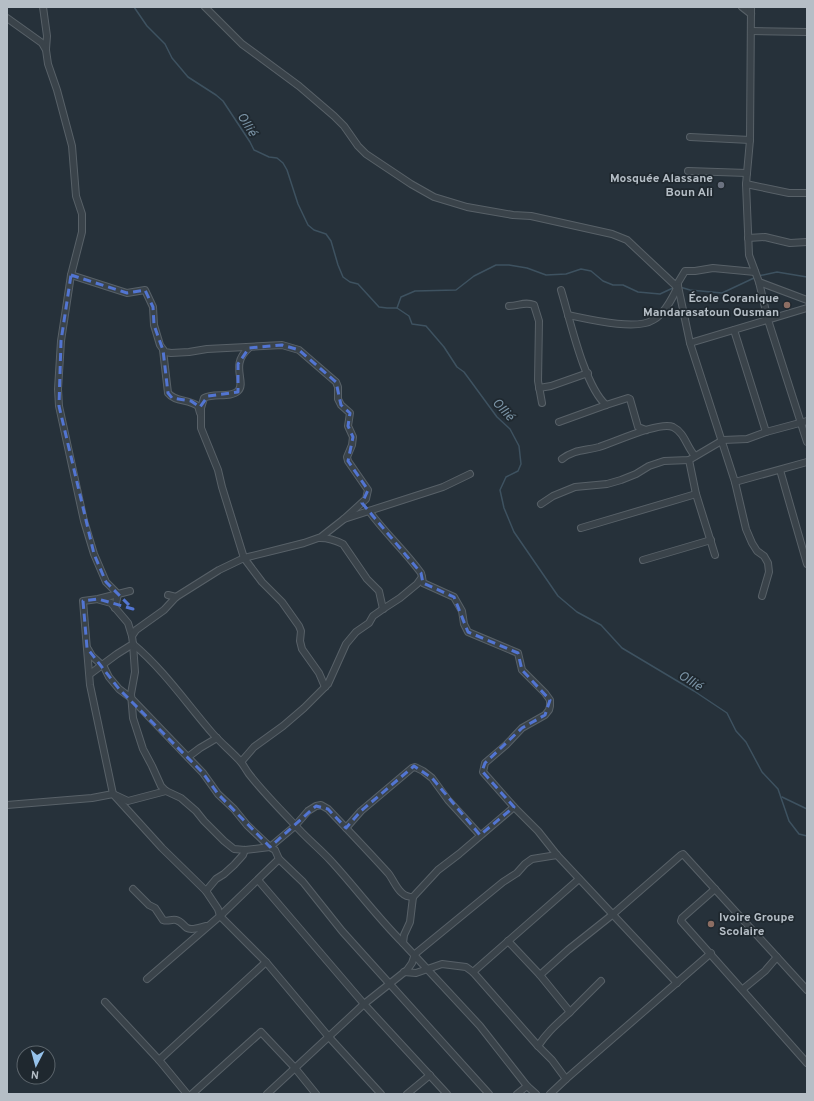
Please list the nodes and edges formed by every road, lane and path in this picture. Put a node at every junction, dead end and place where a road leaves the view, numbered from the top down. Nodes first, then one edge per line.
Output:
1 (44, 7) edge
2 (205, 7) edge
3 (742, 7) edge
4 (751, 10) edge
5 (7, 18) edge
6 (751, 31) junction
7 (807, 32) edge
8 (46, 50) junction
9 (690, 137) dead end
10 (750, 140) junction
11 (688, 171) dead end
12 (747, 173) junction
13 (746, 184) junction
14 (807, 193) edge
15 (748, 238) junction
16 (807, 242) edge
17 (755, 272) junction
18 (71, 275) junction
19 (759, 282) junction
20 (677, 286) junction
21 (561, 290) dead end
22 (807, 300) edge
23 (509, 306) dead end
24 (807, 308) edge
25 (568, 314) junction
26 (768, 320) junction
27 (734, 330) junction
28 (690, 343) junction
29 (248, 348) junction
30 (163, 350) junction
31 (588, 373) junction
32 (540, 388) junction
33 (542, 403) dead end
34 (606, 405) junction
35 (201, 416) junction
36 (559, 422) dead end
37 (804, 422) edge
38 (646, 430) junction
39 (766, 432) junction
40 (723, 440) junction
41 (807, 442) edge
42 (695, 456) junction
43 (562, 459) dead end
44 (689, 460) junction
45 (807, 462) edge
46 (780, 470) junction
47 (470, 474) dead end
48 (735, 482) junction
49 (696, 494) junction
50 (541, 504) dead end
51 (368, 511) junction
52 (344, 519) junction
53 (581, 528) dead end
54 (316, 539) junction
55 (710, 540) junction
56 (715, 555) dead end
57 (244, 558) junction
58 (643, 560) dead end
59 (807, 564) edge
60 (422, 577) junction
61 (130, 591) dead end
62 (118, 594) junction
63 (168, 595) dead end
64 (762, 596) dead end
65 (176, 597) junction
66 (98, 599) junction
67 (115, 608) junction
68 (383, 609) junction
69 (132, 636) junction
70 (133, 644) junction
71 (87, 648) junction
72 (102, 665) junction
73 (90, 674) junction
74 (325, 687) junction
75 (131, 698) junction
76 (217, 738) junction
77 (188, 757) junction
78 (241, 762) junction
79 (166, 791) junction
80 (113, 794) junction
81 (7, 805) edge
82 (514, 808) junction
83 (295, 826) junction
84 (346, 828) junction
85 (480, 835) junction
86 (270, 847) junction
87 (245, 850) junction
88 (557, 855) junction
89 (279, 859) junction
90 (579, 879) junction
91 (258, 880) junction
92 (133, 889) dead end
93 (715, 889) junction
94 (206, 891) junction
95 (413, 897) junction
96 (612, 915) junction
97 (220, 916) junction
98 (206, 926) junction
99 (508, 942) junction
100 (403, 943) junction
101 (414, 954) junction
102 (711, 954) junction
103 (777, 957) junction
104 (266, 962) junction
105 (427, 968) junction
106 (404, 972) junction
107 (473, 972) junction
108 (540, 975) junction
109 (147, 979) dead end
110 (601, 981) dead end
111 (677, 983) junction
112 (389, 984) junction
113 (743, 989) junction
114 (807, 990) edge
115 (105, 1002) dead end
116 (364, 1004) junction
117 (570, 1012) junction
118 (328, 1036) junction
119 (538, 1046) junction
120 (159, 1060) junction
121 (807, 1063) edge
122 (295, 1068) junction
123 (430, 1075) junction
124 (566, 1079) junction
125 (527, 1086) junction
126 (187, 1094) edge
127 (192, 1094) edge
128 (266, 1094) edge
129 (316, 1094) edge
130 (381, 1094) edge
131 (407, 1094) edge
132 (447, 1094) edge
133 (489, 1094) edge
134 (517, 1094) edge
135 (536, 1094) edge
136 (550, 1094) edge

1 - 8 street
2 - 20 street
3 - 4 street
4 - 6 street
5 - 8 street
6 - 7 street
6 - 10 street
8 - 18 street
9 - 10 street
10 - 12 street
11 - 12 street
12 - 13 street
13 - 14 street
13 - 15 street
15 - 16 street
15 - 17 street
17 - 19 street
17 - 20 street
18 - 30 street
18 - 62 street
19 - 22 street
19 - 26 street
20 - 25 street
20 - 28 street
21 - 25 street
23 - 32 street
24 - 26 street
25 - 31 street
26 - 27 street
26 - 37 street
27 - 28 street
27 - 39 street
28 - 40 street
29 - 30 street
29 - 35 street
29 - 52 street
30 - 35 street
31 - 32 street
31 - 34 street
32 - 33 street
34 - 36 street
34 - 38 street
35 - 57 street
37 - 39 street
37 - 41 street
38 - 42 street
38 - 43 street
39 - 40 street
40 - 42 street
40 - 48 street
42 - 44 street
44 - 49 street
44 - 50 street
45 - 46 street
46 - 48 street
46 - 59 street
47 - 51 street
48 - 64 street
49 - 53 street
49 - 55 street
51 - 52 street
51 - 60 street
52 - 54 street
54 - 57 street
54 - 68 street
55 - 56 street
55 - 58 street
57 - 65 street
57 - 74 street
60 - 68 street
60 - 82 street
61 - 62 street
62 - 66 street
62 - 67 street
63 - 65 street
65 - 69 street
66 - 67 street
66 - 71 street
67 - 69 street
68 - 74 street
69 - 70 street
70 - 72 street
70 - 75 street
70 - 76 street
71 - 72 street
71 - 73 street
72 - 73 street
72 - 75 street
73 - 80 street
74 - 78 street
75 - 77 street
75 - 79 street
76 - 77 street
76 - 78 street
77 - 86 street
78 - 83 street
79 - 80 street
79 - 87 street
80 - 81 street
80 - 94 street
82 - 85 street
82 - 88 street
83 - 84 street
83 - 86 street
83 - 100 street
84 - 85 street
84 - 95 street
85 - 95 street
86 - 87 street
86 - 89 street
87 - 94 street
88 - 90 street
88 - 101 street
89 - 91 street
89 - 112 street
90 - 96 street
90 - 99 street
91 - 97 street
91 - 116 street
92 - 98 street
93 - 96 street
93 - 102 street
93 - 103 street
94 - 97 street
95 - 100 street
96 - 108 street
96 - 111 street
97 - 98 street
97 - 104 street
98 - 109 street
99 - 107 street
99 - 108 street
100 - 101 street
101 - 105 street
101 - 106 street
102 - 111 street
102 - 113 street
103 - 113 street
103 - 114 street
104 - 118 street
104 - 120 street
105 - 106 street
105 - 107 street
105 - 125 street
106 - 112 street
107 - 119 street
108 - 117 street
110 - 117 street
111 - 124 street
112 - 116 street
112 - 133 street
113 - 121 street
115 - 120 street
116 - 118 street
116 - 123 street
117 - 119 street
118 - 122 street
118 - 130 street
119 - 124 street
120 - 126 street
122 - 127 street
122 - 128 street
122 - 129 street
123 - 131 street
123 - 132 street
124 - 136 street
125 - 134 street
125 - 135 street

